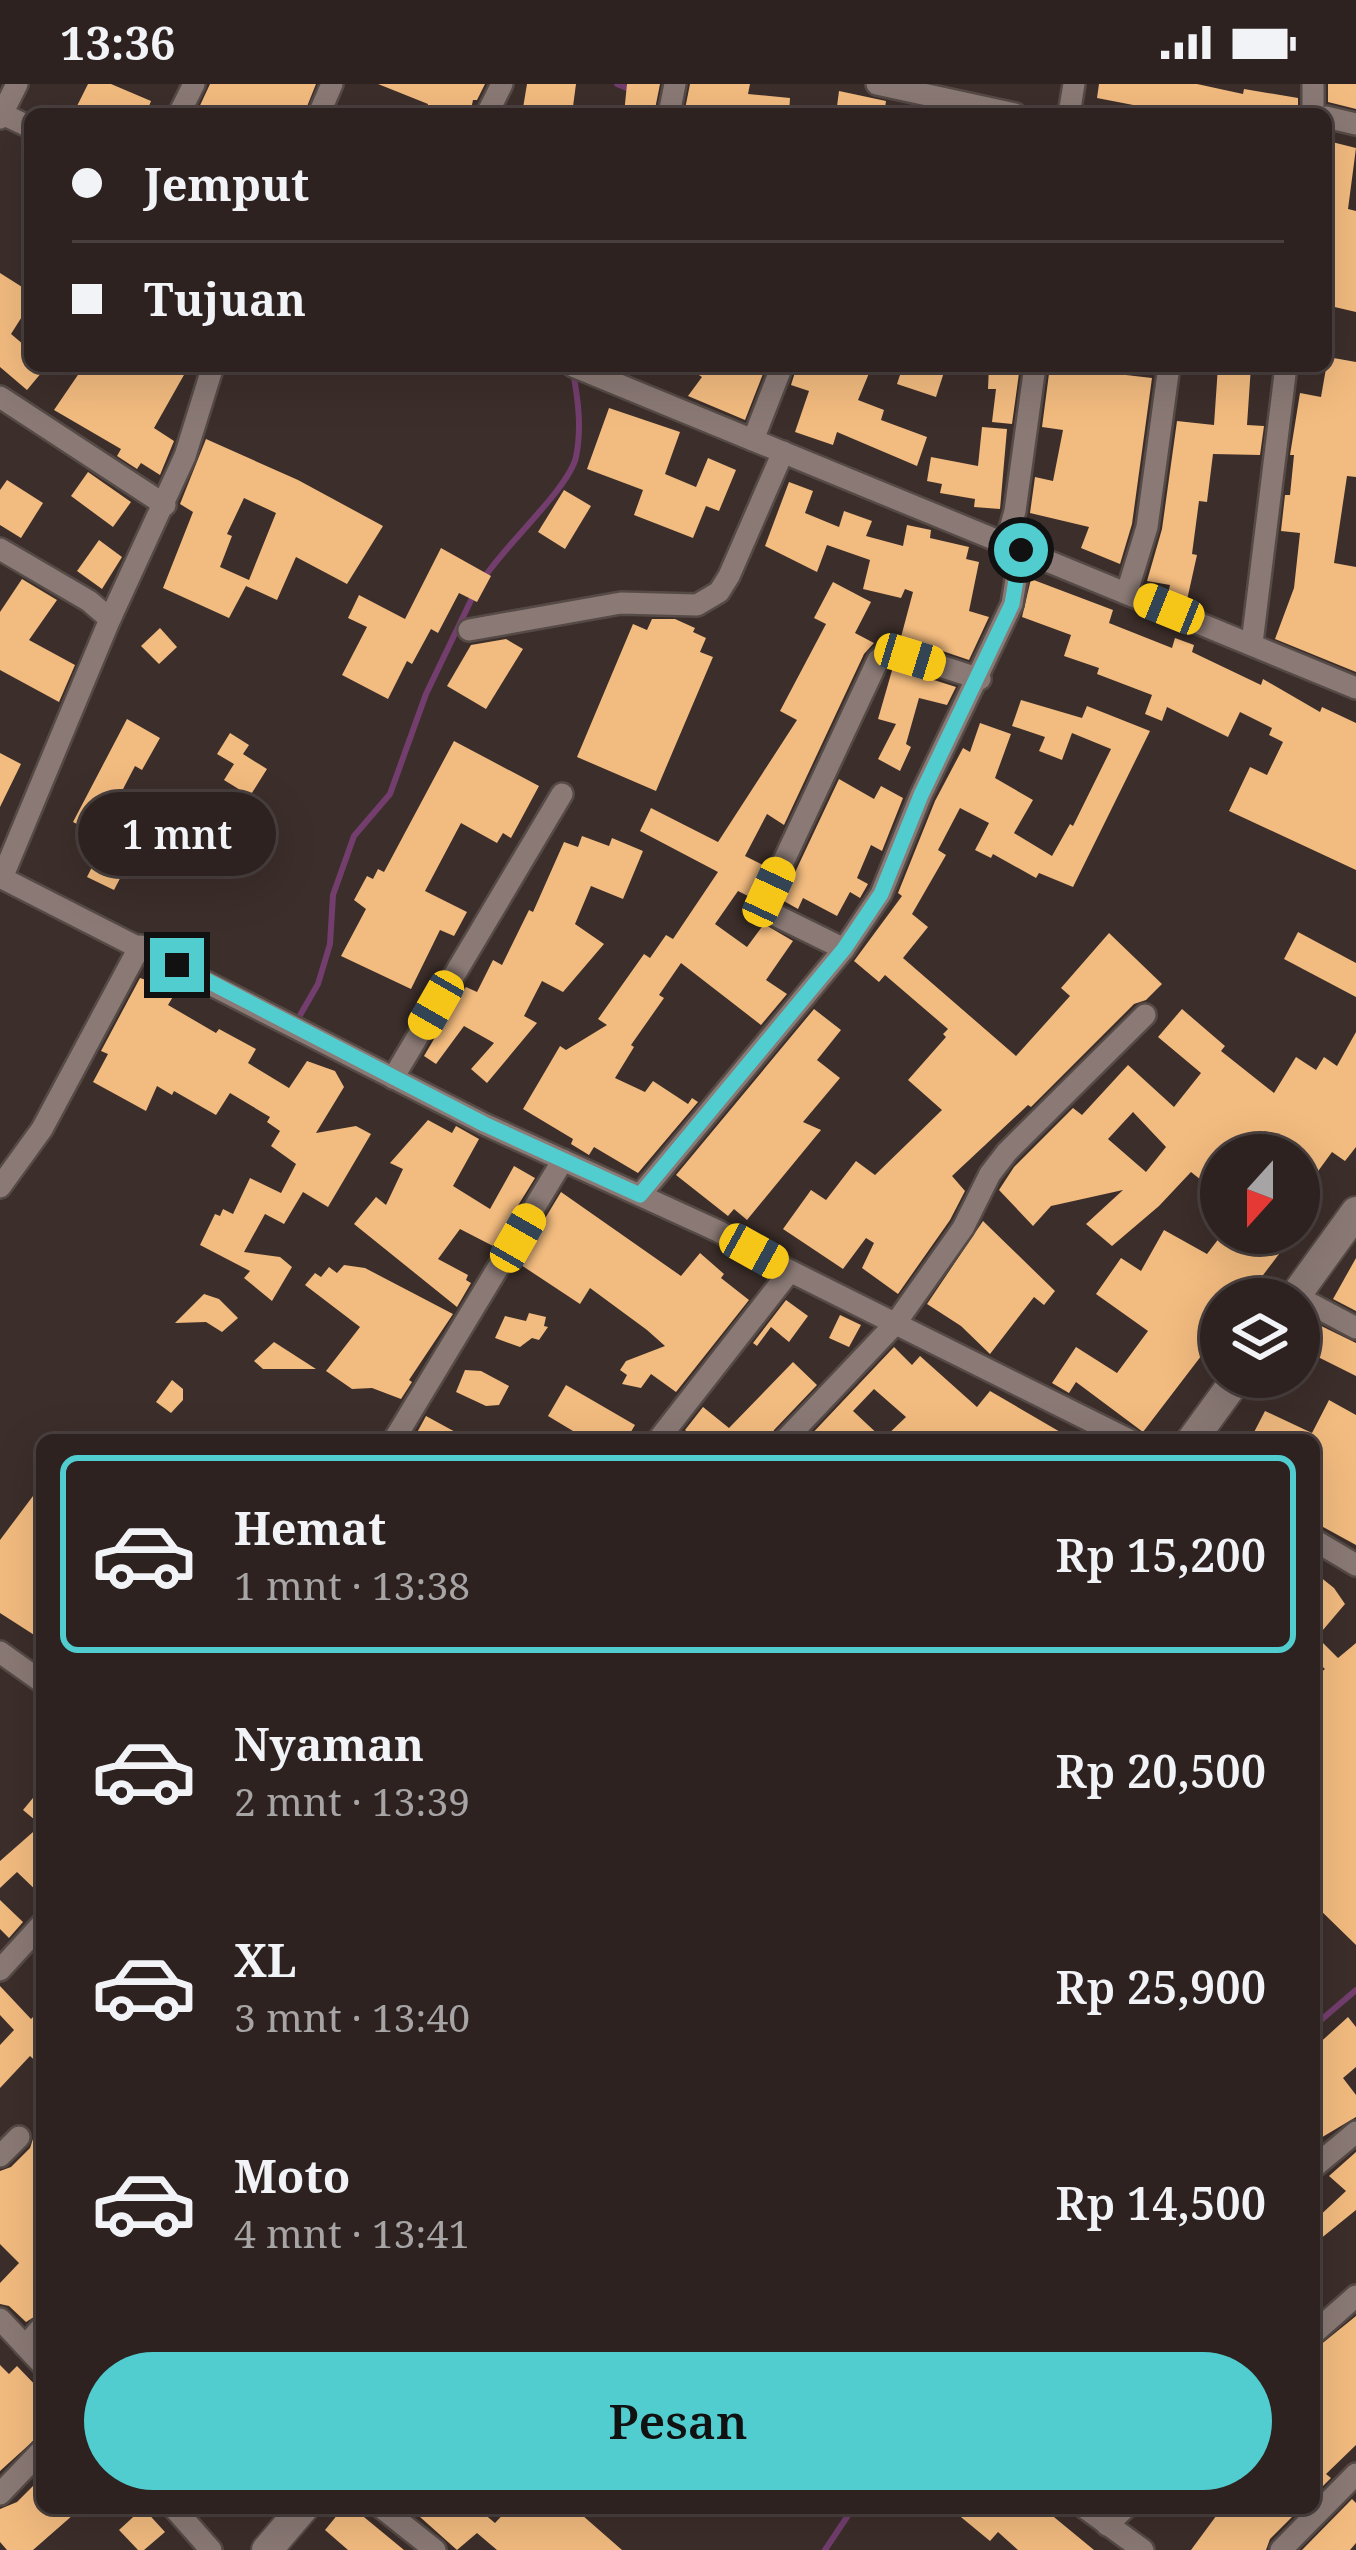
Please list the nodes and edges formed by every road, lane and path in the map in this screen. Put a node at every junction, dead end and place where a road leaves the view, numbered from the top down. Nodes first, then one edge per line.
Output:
1 (17, 84) edge
2 (877, 84) edge
3 (988, 108) edge
4 (1, 115) edge
5 (211, 372) edge
6 (587, 372) edge
7 (780, 372) edge
8 (1034, 372) edge
9 (1168, 372) edge
10 (1285, 372) edge
11 (0, 397) edge
12 (753, 440) junction
13 (783, 452) junction
14 (165, 505) junction
15 (1014, 546) junction
16 (0, 549) edge
17 (1127, 592) junction
18 (110, 619) junction
19 (469, 630) dead end
20 (1252, 643) junction
21 (980, 679) junction
22 (1356, 688) edge
23 (562, 794) dead end
24 (1, 878) edge
25 (140, 946) junction
26 (844, 949) junction
27 (1145, 1015) dead end
28 (393, 1078) junction
29 (563, 1160) junction
30 (0, 1187) edge
31 (640, 1195) junction
32 (1356, 1213) edge
33 (790, 1271) junction
34 (1309, 1278) edge
35 (1320, 1310) edge
36 (895, 1324) junction
37 (1356, 1328) edge
38 (1223, 1398) edge
39 (398, 1434) edge
40 (663, 1434) edge
41 (791, 1434) edge
42 (1117, 1434) edge
43 (1196, 1434) edge
44 (1320, 1544) edge
45 (1356, 1565) edge
46 (0, 1652) edge
47 (36, 1678) edge
48 (36, 1931) edge
49 (0, 1970) edge
50 (1356, 2132) edge
51 (19, 2137) dead end
52 (0, 2156) edge
53 (1320, 2162) edge
54 (1356, 2296) edge
55 (0, 2319) edge
56 (1320, 2328) edge
57 (36, 2334) edge
58 (25, 2346) junction
59 (36, 2358) edge
60 (36, 2456) edge
61 (1356, 2474) edge
62 (0, 2494) edge
63 (1320, 2510) edge
64 (179, 2514) edge
65 (298, 2514) edge
66 (390, 2514) edge
67 (1093, 2514) edge
68 (1118, 2514) edge
69 (1317, 2514) edge
70 (1107, 2524) junction
71 (211, 2550) edge
72 (267, 2550) edge
73 (435, 2550) edge
74 (1143, 2550) edge
75 (1281, 2550) edge

1 - 4 street
2 - 3 street
5 - 14 street
6 - 12 street
7 - 12 street
8 - 15 street
9 - 17 street
10 - 20 street
11 - 14 street
12 - 13 street
13 - 15 street
13 - 19 street
14 - 18 street
15 - 17 street
15 - 21 street
16 - 18 street
17 - 20 street
18 - 24 street
20 - 22 street
21 - 26 street
21 - 26 street
23 - 28 street
24 - 25 street
25 - 28 street
25 - 30 street
26 - 31 street
27 - 36 street
28 - 29 street
29 - 31 street
29 - 39 street
31 - 33 street
32 - 34 street
33 - 36 street
33 - 40 street
35 - 37 street
36 - 41 street
36 - 42 street
38 - 43 street
44 - 45 street
46 - 47 street
48 - 49 street
50 - 53 street
51 - 52 street
54 - 56 street
55 - 58 street
57 - 58 street
58 - 59 street
60 - 62 street
61 - 63 street
64 - 71 street
65 - 72 street
66 - 73 street
67 - 70 street
68 - 70 street
69 - 75 street
70 - 74 street

